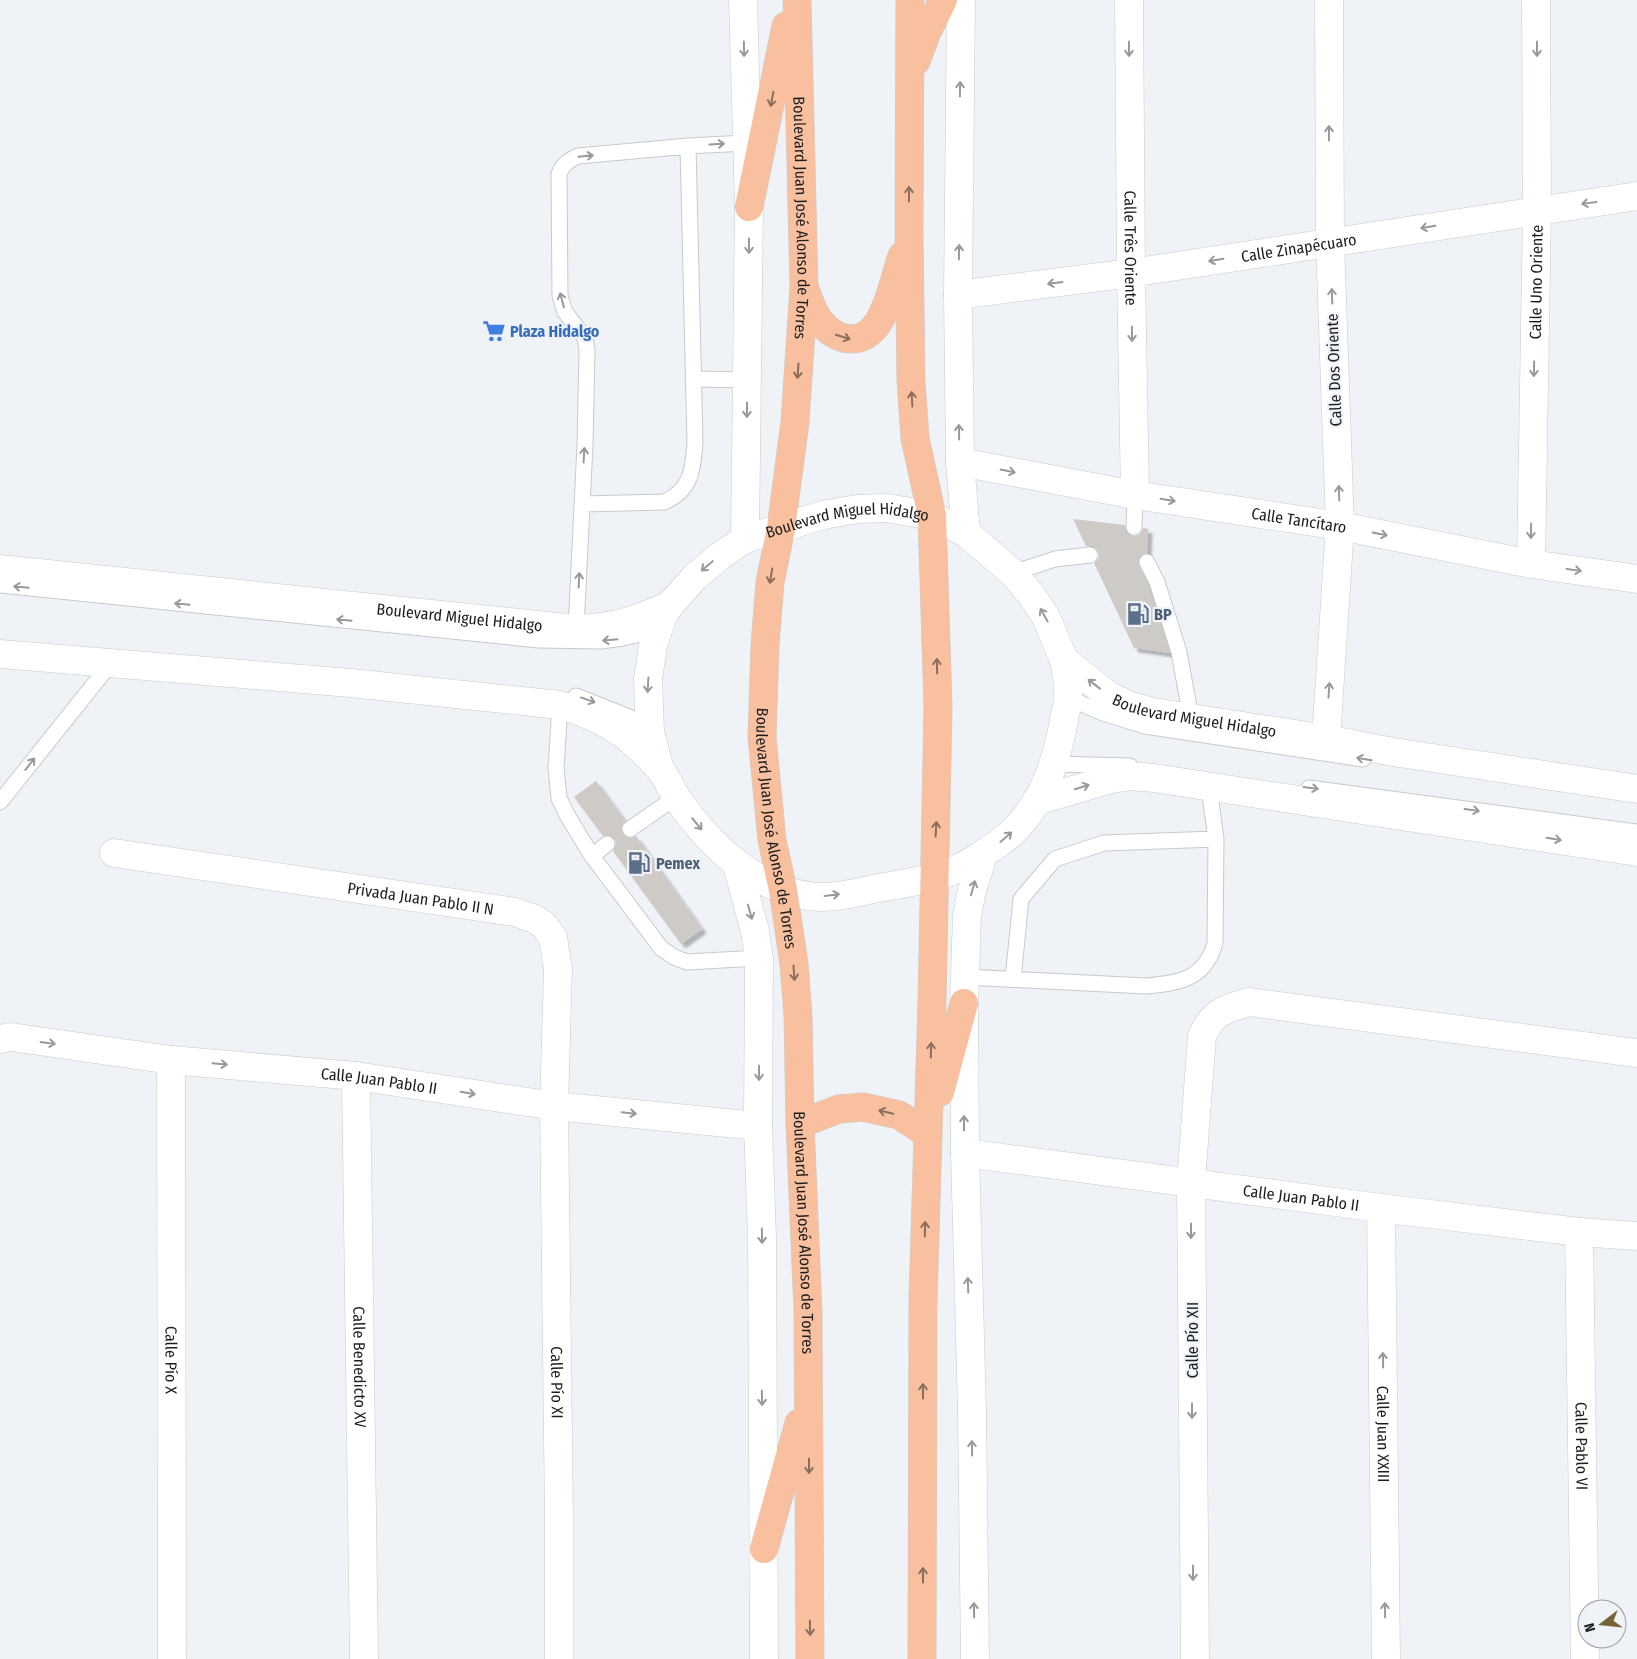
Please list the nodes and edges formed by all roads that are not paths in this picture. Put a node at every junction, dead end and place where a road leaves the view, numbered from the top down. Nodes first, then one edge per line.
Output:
1 (743, 0) edge
2 (791, 0) edge
3 (797, 0) edge
4 (910, 0) edge
5 (943, 0) edge
6 (961, 0) edge
7 (1129, 0) edge
8 (1329, 0) edge
9 (1536, 0) edge
10 (910, 79) junction
11 (746, 143) junction
12 (688, 146) junction
13 (1637, 196) edge
14 (749, 207) junction
15 (1537, 210) junction
16 (909, 232) junction
17 (1330, 242) junction
18 (1131, 273) junction
19 (804, 288) junction
20 (958, 295) junction
21 (693, 379) junction
22 (748, 380) junction
23 (960, 462) junction
24 (1135, 495) junction
25 (582, 504) junction
26 (932, 516) junction
27 (1134, 526) dead end
28 (1340, 526) junction
29 (781, 528) junction
30 (966, 532) junction
31 (745, 539) junction
32 (1090, 555) dead end
33 (1146, 562) dead end
34 (1531, 564) junction
35 (0, 569) edge
36 (1013, 573) junction
37 (1637, 579) edge
38 (0, 585) edge
39 (670, 605) junction
40 (576, 628) junction
41 (658, 630) junction
42 (0, 640) edge
43 (0, 654) edge
44 (1064, 660) junction
45 (110, 663) junction
46 (1068, 698) junction
47 (560, 705) junction
48 (1191, 718) junction
49 (650, 732) junction
50 (1326, 739) junction
51 (1054, 764) junction
52 (660, 770) junction
53 (1209, 786) junction
54 (1637, 789) edge
55 (676, 797) junction
56 (1637, 800) edge
57 (1036, 801) junction
58 (0, 802) edge
59 (630, 829) dead end
60 (1637, 832) edge
61 (1216, 839) junction
62 (608, 844) dead end
63 (1637, 852) edge
64 (114, 853) dead end
65 (984, 853) junction
66 (592, 856) junction
67 (737, 865) junction
68 (933, 878) junction
69 (783, 890) junction
70 (759, 958) junction
71 (965, 977) junction
72 (1013, 979) junction
73 (964, 1003) junction
74 (0, 1039) edge
75 (1637, 1053) edge
76 (171, 1060) junction
77 (356, 1076) junction
78 (554, 1106) junction
79 (800, 1124) junction
80 (758, 1126) junction
81 (928, 1134) junction
82 (964, 1153) junction
83 (1191, 1182) junction
84 (1381, 1208) junction
85 (1580, 1232) junction
86 (1637, 1236) edge
87 (808, 1390) junction
88 (764, 1549) junction
89 (172, 1659) edge
90 (364, 1659) edge
91 (559, 1659) edge
92 (764, 1659) edge
93 (810, 1659) edge
94 (922, 1659) edge
95 (975, 1659) edge
96 (1194, 1659) edge
97 (1386, 1659) edge
98 (1584, 1659) edge

1 -> 11 street
2 -> 14 main road
3 - 19 main road, Boulevard Juan José Alonso de Torres
4 - 10 main road
5 - 10 main road
20 -> 6 street
7 -> 18 street, Calle Três Oriente
17 -> 8 street, Calle Dos Oriente
9 -> 15 street, Calle Uno Oriente
16 -> 10 main road
12 -> 11 lane
11 - 14 street
12 - 21 lane
25 -> 12 lane
13 -> 15 street, Calle Zinapécuaro
14 -> 22 street
15 -> 17 street, Calle Zinapécuaro
15 -> 34 street, Calle Uno Oriente
19 -> 16 main road
26 -> 16 main road
17 -> 18 street, Calle Zinapécuaro
28 -> 17 street, Calle Dos Oriente
18 -> 20 street, Calle Zinapécuaro
18 -> 24 street, Calle Três Oriente
19 -> 29 main road, Boulevard Juan José Alonso de Torres
23 -> 20 street
21 - 22 lane
21 - 25 lane
22 -> 31 street
23 -> 24 street, Calle Tancítaro
23 - 30 street
24 - 27 lane
24 -> 28 street, Calle Tancítaro
40 -> 25 lane
26 - 29 street, Boulevard Miguel Hidalgo
26 - 30 street, Boulevard Miguel Hidalgo
68 -> 26 main road
28 -> 34 street, Calle Tancítaro
50 -> 28 street, Calle Dos Oriente
29 - 31 street, Boulevard Miguel Hidalgo
29 -> 69 main road, Boulevard Juan José Alonso de Torres
30 - 36 street, Boulevard Miguel Hidalgo
31 -> 39 street, Boulevard Miguel Hidalgo
32 - 36 lane
33 - 48 lane
34 -> 37 street, Calle Tancítaro
35 - 40 street, Boulevard Miguel Hidalgo
44 -> 36 street, Boulevard Miguel Hidalgo
41 -> 38 lane
39 - 40 street, Boulevard Miguel Hidalgo
39 - 41 street
41 -> 49 street
42 -> 49 lane
43 - 45 street
44 - 46 street
48 -> 44 street, Boulevard Miguel Hidalgo
45 - 47 street
58 -> 45 lane
46 - 51 street
56 -> 46 lane
47 - 52 street
47 - 66 lane
48 - 50 street, Boulevard Miguel Hidalgo
49 - 52 street
50 - 54 street, Boulevard Miguel Hidalgo
51 - 57 street
51 -> 60 lane
52 - 55 street
57 -> 53 street
53 - 61 lane
53 -> 63 street
55 - 59 lane
55 -> 67 street
65 -> 57 street
61 - 72 lane
61 - 72 lane
62 - 66 lane
64 - 78 street, Privada Juan Pablo II N
65 - 68 street
71 -> 65 street
66 - 70 lane
67 - 69 street
67 -> 70 street, Boulevard Juan José Alonso de Torres
69 -> 68 street
81 -> 68 main road
69 -> 79 main road, Boulevard Juan José Alonso de Torres
70 -> 80 street, Boulevard Juan José Alonso de Torres
71 - 72 lane
71 - 73 street
73 - 81 main road
82 -> 73 street
74 -> 76 street, Calle Juan Pablo II
75 - 83 street, Calle Pío XII
76 -> 77 street, Calle Juan Pablo II
76 - 89 street, Calle Pío X
77 -> 78 street, Calle Juan Pablo II
77 - 90 street, Calle Benedicto XV
78 -> 80 street, Calle Juan Pablo II
78 - 91 street, Calle Pío XI
81 -> 79 main road
79 - 87 main road, Boulevard Juan José Alonso de Torres
80 -> 88 street, Boulevard Juan José Alonso de Torres
94 -> 81 main road
82 - 83 street, Calle Juan Pablo II
95 -> 82 street
83 - 84 street, Calle Juan Pablo II
83 -> 96 street, Calle Pío XII
84 - 85 street, Calle Juan Pablo II
97 -> 84 street, Calle Juan XXIII
85 - 86 street, Calle Juan Pablo II
85 - 98 street, Calle Pablo VI
87 - 88 main road
87 -> 93 main road, Boulevard Juan José Alonso de Torres
88 - 92 street, Boulevard Juan José Alonso de Torres

